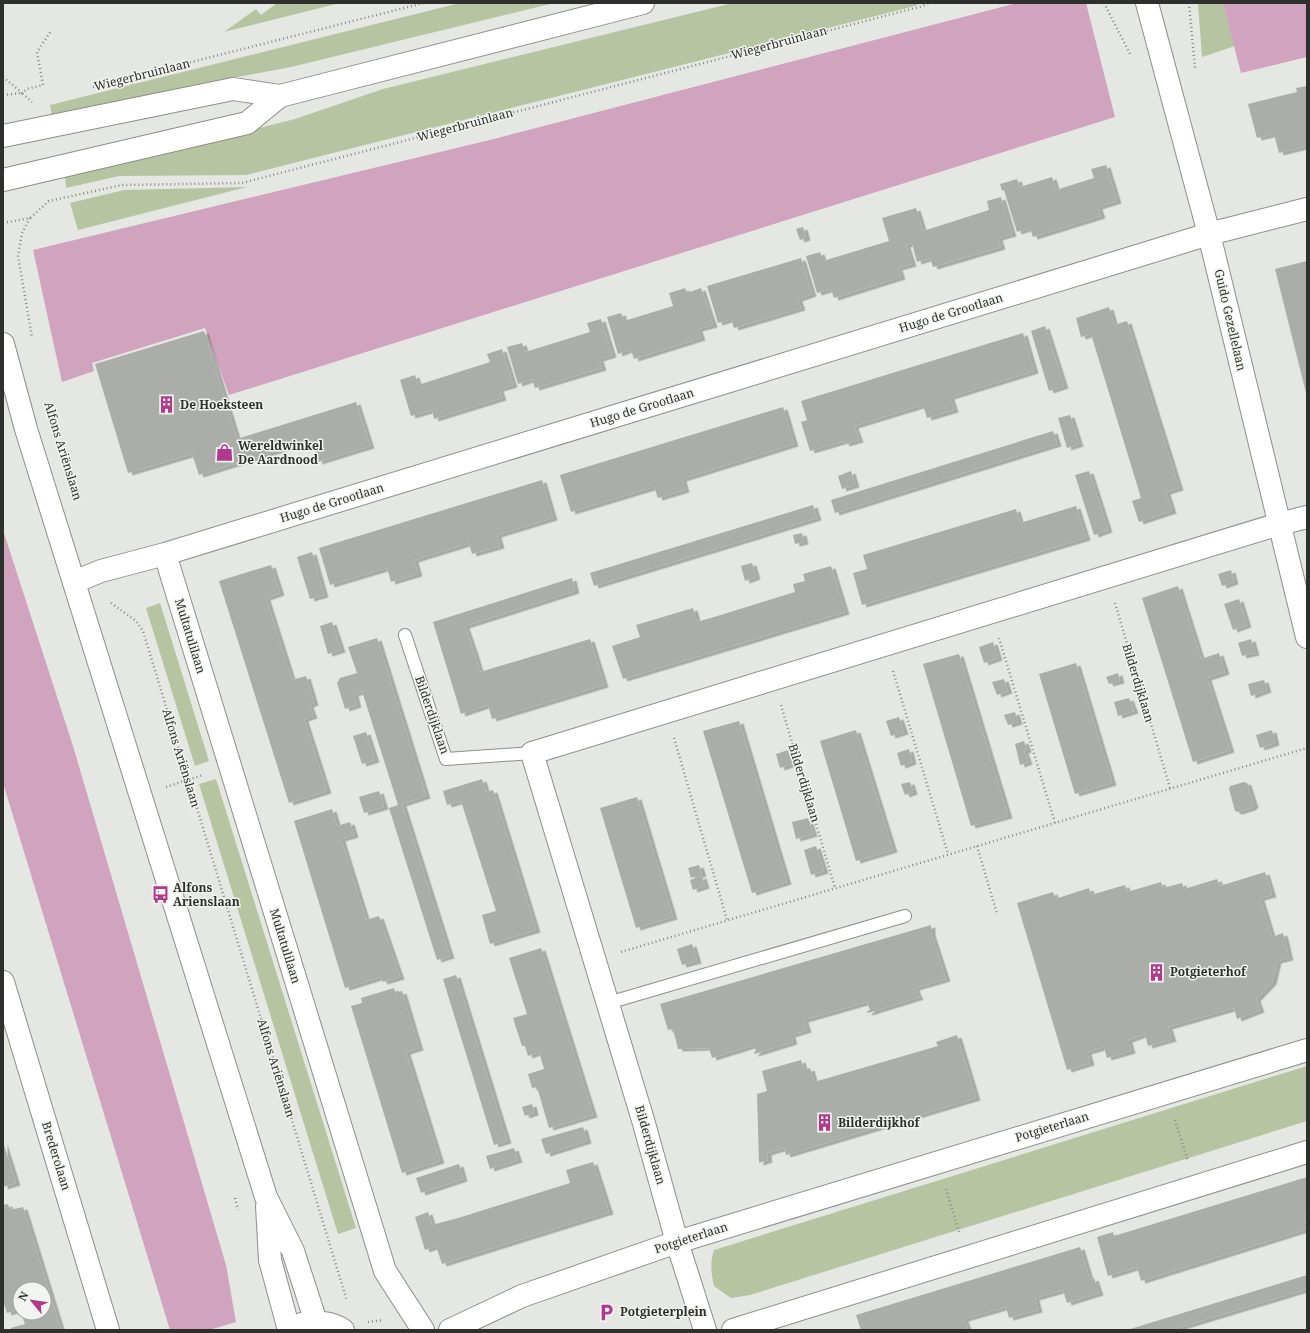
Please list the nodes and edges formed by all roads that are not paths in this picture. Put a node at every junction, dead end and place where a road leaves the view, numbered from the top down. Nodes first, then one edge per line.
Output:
1 (641, 3) edge
2 (1147, 3) edge
3 (280, 96) junction
4 (3, 136) edge
5 (3, 180) edge
6 (1307, 209) edge
7 (1209, 234) junction
8 (3, 344) edge
9 (1307, 517) edge
10 (1279, 524) junction
11 (165, 554) junction
12 (74, 582) junction
13 (405, 635) dead end
14 (1307, 637) edge
15 (532, 753) junction
16 (905, 916) dead end
17 (3, 982) edge
18 (608, 1004) junction
19 (1307, 1050) edge
20 (1307, 1152) edge
21 (266, 1197) junction
22 (677, 1242) junction
23 (316, 1322) junction
24 (108, 1330) edge
25 (290, 1330) edge
26 (343, 1330) edge
27 (423, 1330) edge
28 (450, 1330) edge
29 (705, 1330) edge
30 (733, 1330) edge

1 - 3 street
2 - 7 street, Guido Gezellelaan
3 - 4 street
3 - 5 street
6 - 7 street, Hugo de Grootlaan
7 - 10 street, Guido Gezellelaan
7 - 11 street, Hugo de Grootlaan
8 - 12 street
9 - 10 street, Bilderdijklaan
10 - 14 street, Guido Gezellelaan
10 - 15 street, Bilderdijklaan
11 - 12 street, Hugo de Grootlaan
11 - 27 street, Multatulilaan
12 - 21 street
13 - 15 lane, Bilderdijklaan
15 - 18 street, Bilderdijklaan
16 - 18 lane
17 - 24 street, Brederolaan
18 - 22 street, Bilderdijklaan
19 - 22 street, Potgieterlaan
20 - 30 street
21 - 23 street
21 - 25 street
22 - 28 street, Potgieterlaan
22 - 29 street, Bilderdijklaan
23 - 25 street
23 - 26 street

